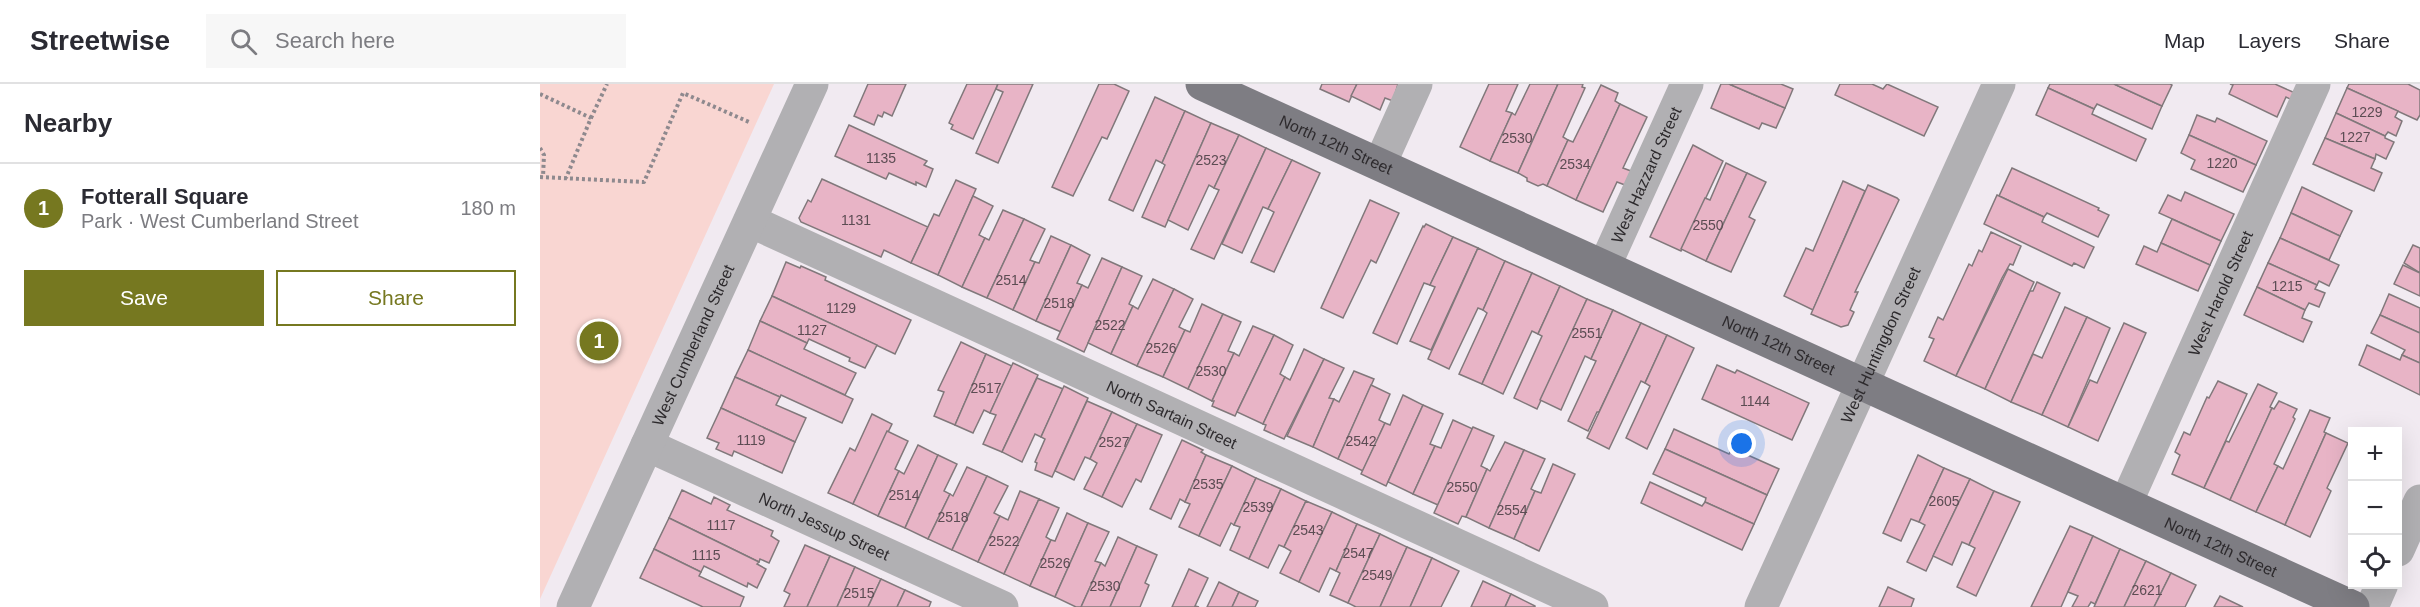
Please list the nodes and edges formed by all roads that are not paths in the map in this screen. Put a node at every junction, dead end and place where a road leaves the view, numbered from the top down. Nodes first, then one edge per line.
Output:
1 (812, 84) edge
2 (1202, 84) edge
3 (1416, 84) edge
4 (1688, 84) edge
5 (1999, 84) edge
6 (2314, 84) edge
7 (1380, 164) junction
8 (750, 221) junction
9 (1605, 265) junction
10 (1863, 385) junction
11 (647, 445) junction
12 (2420, 501) edge
13 (2126, 503) junction
14 (2402, 539) edge
15 (2380, 589) edge
16 (573, 607) edge
17 (1002, 607) edge
18 (1592, 607) edge
19 (1761, 607) edge
20 (2353, 607) edge
21 (2372, 607) edge

1 - 8 street, West Cumberland Street
2 - 7 main road, North 12th Street
3 - 7 street
4 - 9 street, West Hazzard Street
5 - 10 street, West Huntingdon Street
6 - 13 street, West Harold Street
7 - 9 main road, North 12th Street
8 - 11 street, West Cumberland Street
8 - 18 street, North Sartain Street
9 - 10 main road, North 12th Street
10 - 13 main road, North 12th Street
10 - 19 street, West Huntingdon Street
11 - 16 street, West Cumberland Street
11 - 17 street, North Jessup Street
12 - 14 street
13 - 20 main road, North 12th Street
15 - 21 street

